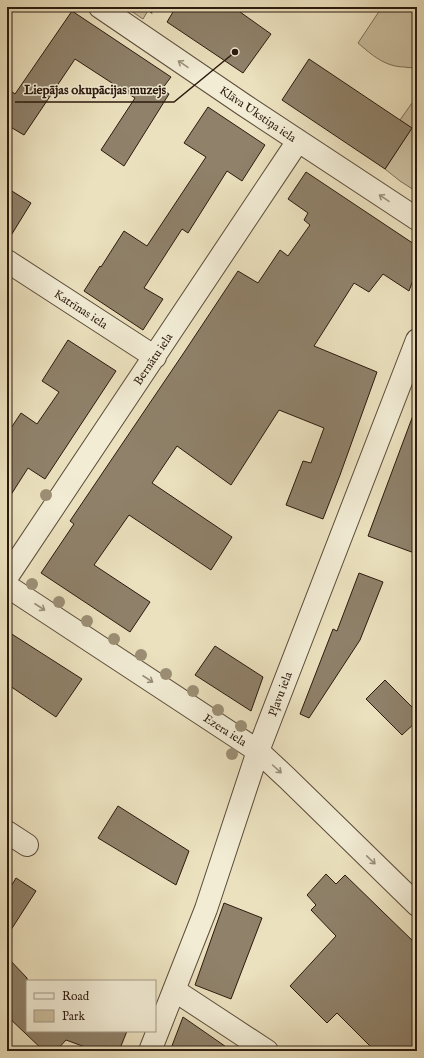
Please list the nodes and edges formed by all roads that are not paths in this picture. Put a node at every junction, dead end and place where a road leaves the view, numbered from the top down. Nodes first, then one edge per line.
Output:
1 (100, 7) edge
2 (298, 141) junction
3 (417, 219) edge
4 (7, 261) edge
5 (417, 340) edge
6 (155, 357) junction
7 (7, 577) edge
8 (7, 586) edge
9 (258, 752) junction
10 (7, 832) edge
11 (27, 845) dead end
12 (417, 905) edge
13 (174, 990) junction
14 (150, 1051) edge
15 (267, 1051) edge

2 -> 1 street, Klāva Ukstiņa iela
3 -> 2 street, Klāva Ukstiņa iela
2 - 6 street, Bernātu iela
4 - 6 street, Katrīnas iela
5 - 9 street, Pļavu iela
6 - 7 street, Bernātu iela
8 -> 9 street, Ezera iela
9 -> 12 street, Ezera iela
9 - 13 street, Pļavu iela
10 - 11 street
13 - 14 street, Pļavu iela
13 - 15 street

